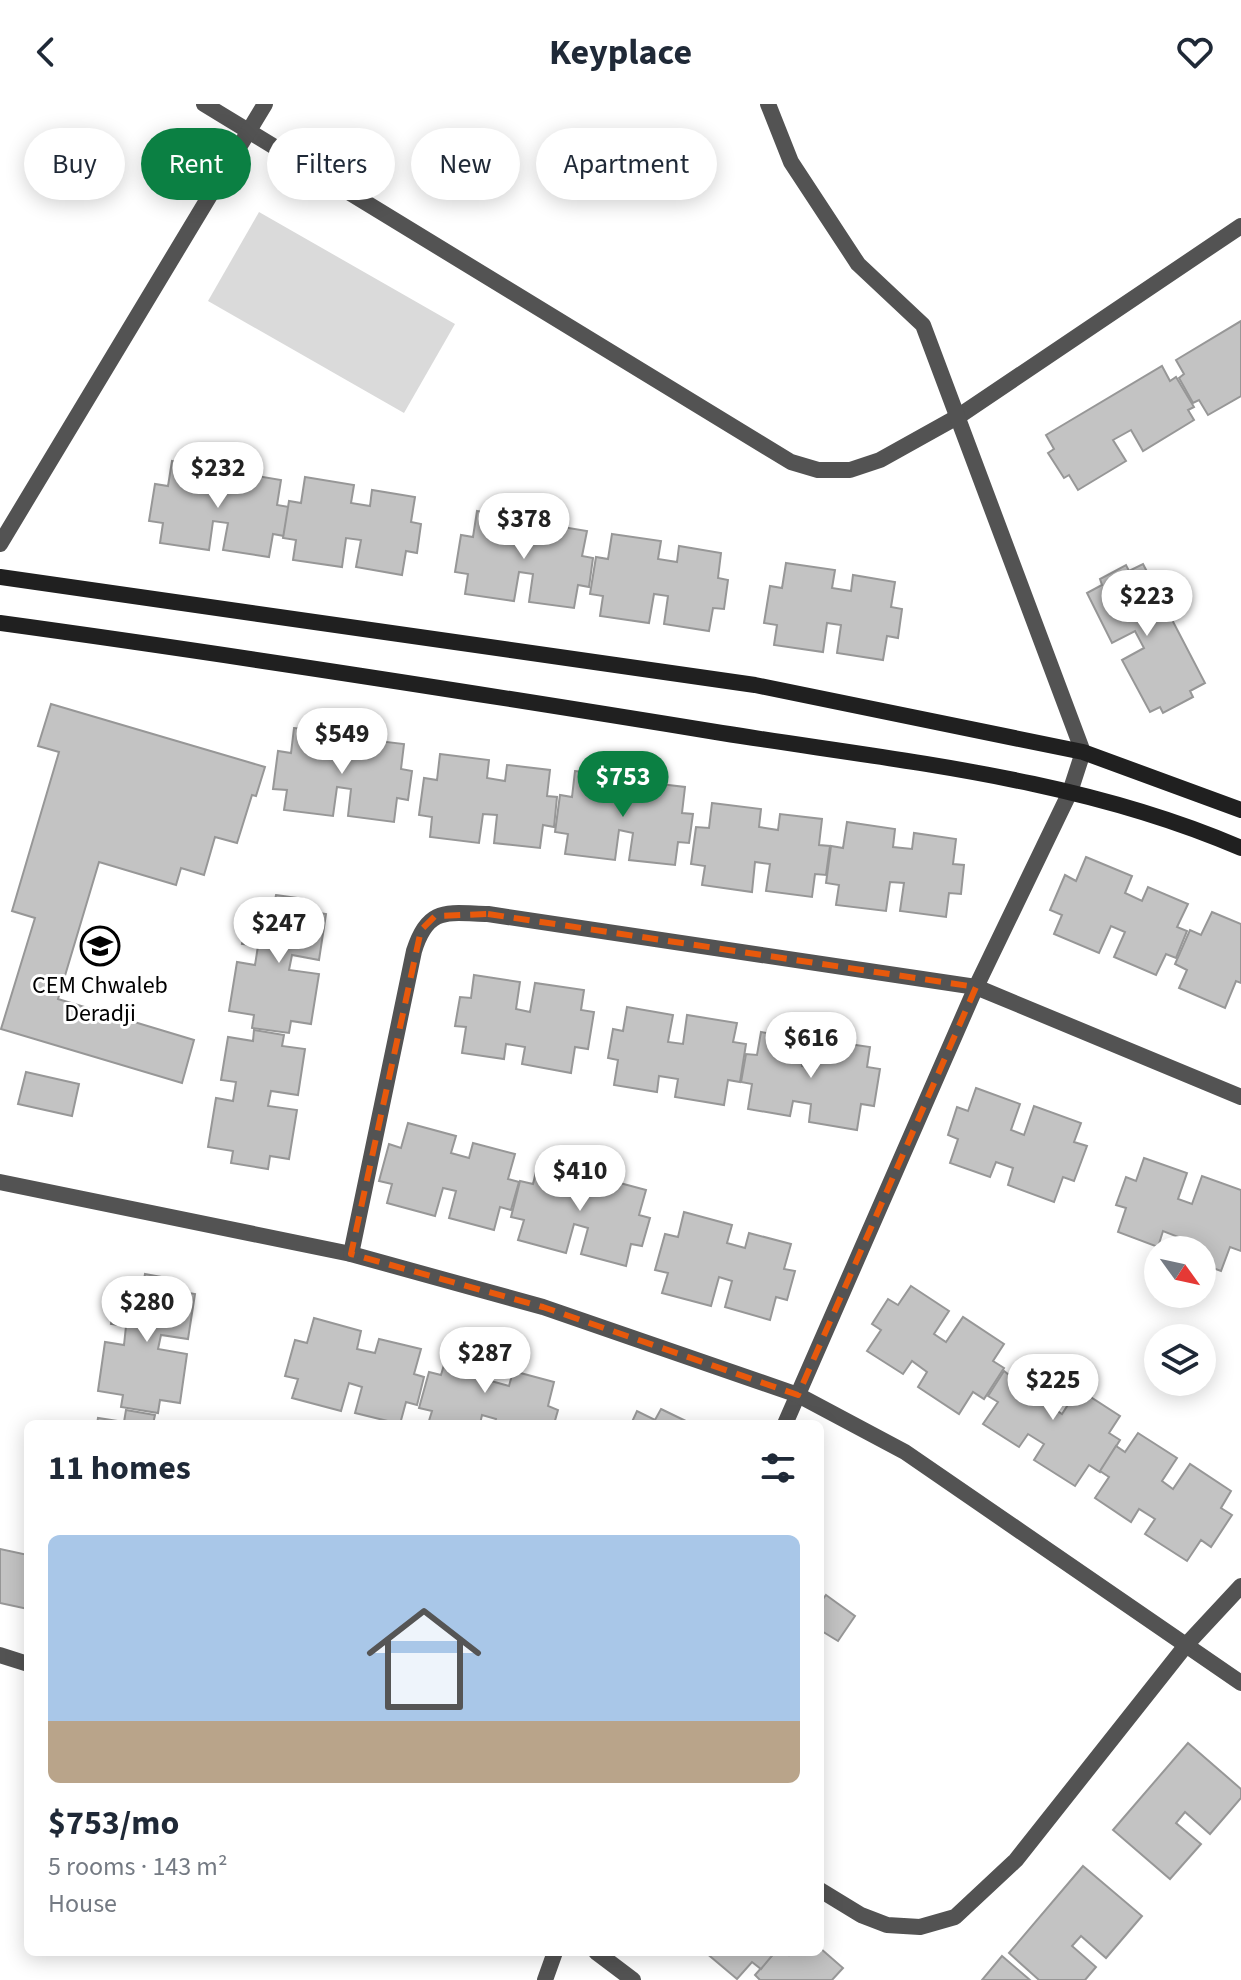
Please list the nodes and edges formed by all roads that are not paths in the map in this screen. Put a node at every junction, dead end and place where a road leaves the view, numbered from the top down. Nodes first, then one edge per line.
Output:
1 (204, 104) edge
2 (265, 104) edge
3 (768, 104) edge
4 (246, 128) edge
5 (251, 131) joint
6 (209, 200) edge
7 (1241, 226) edge
8 (959, 416) junction
9 (0, 544) edge
10 (0, 577) edge
11 (0, 623) edge
12 (1083, 752) junction
13 (1070, 792) junction
14 (1241, 810) edge
15 (1241, 848) edge
16 (976, 987) junction
17 (1241, 1097) edge
18 (0, 1182) edge
19 (351, 1254) junction
20 (798, 1395) junction
21 (787, 1420) edge
22 (1241, 1586) edge
23 (1187, 1644) junction
24 (0, 1655) edge
25 (24, 1663) edge
26 (1241, 1683) edge
27 (824, 1892) edge
28 (554, 1956) edge
29 (601, 1956) edge
30 (545, 1980) edge
31 (633, 1980) edge

1 - 4 street
2 - 5 street
3 - 8 street
5 - 8 street
6 - 9 street
7 - 8 street
8 - 12 street
10 - 12 main road
11 - 13 main road
12 - 13 street
12 - 14 main road
13 - 15 main road
13 - 16 street
16 - 17 street
16 - 19 street
16 - 20 street
18 - 19 street
19 - 20 street
20 - 21 street
20 - 23 street
22 - 23 street
23 - 26 street
23 - 27 street
24 - 25 street
28 - 30 street
29 - 31 street

